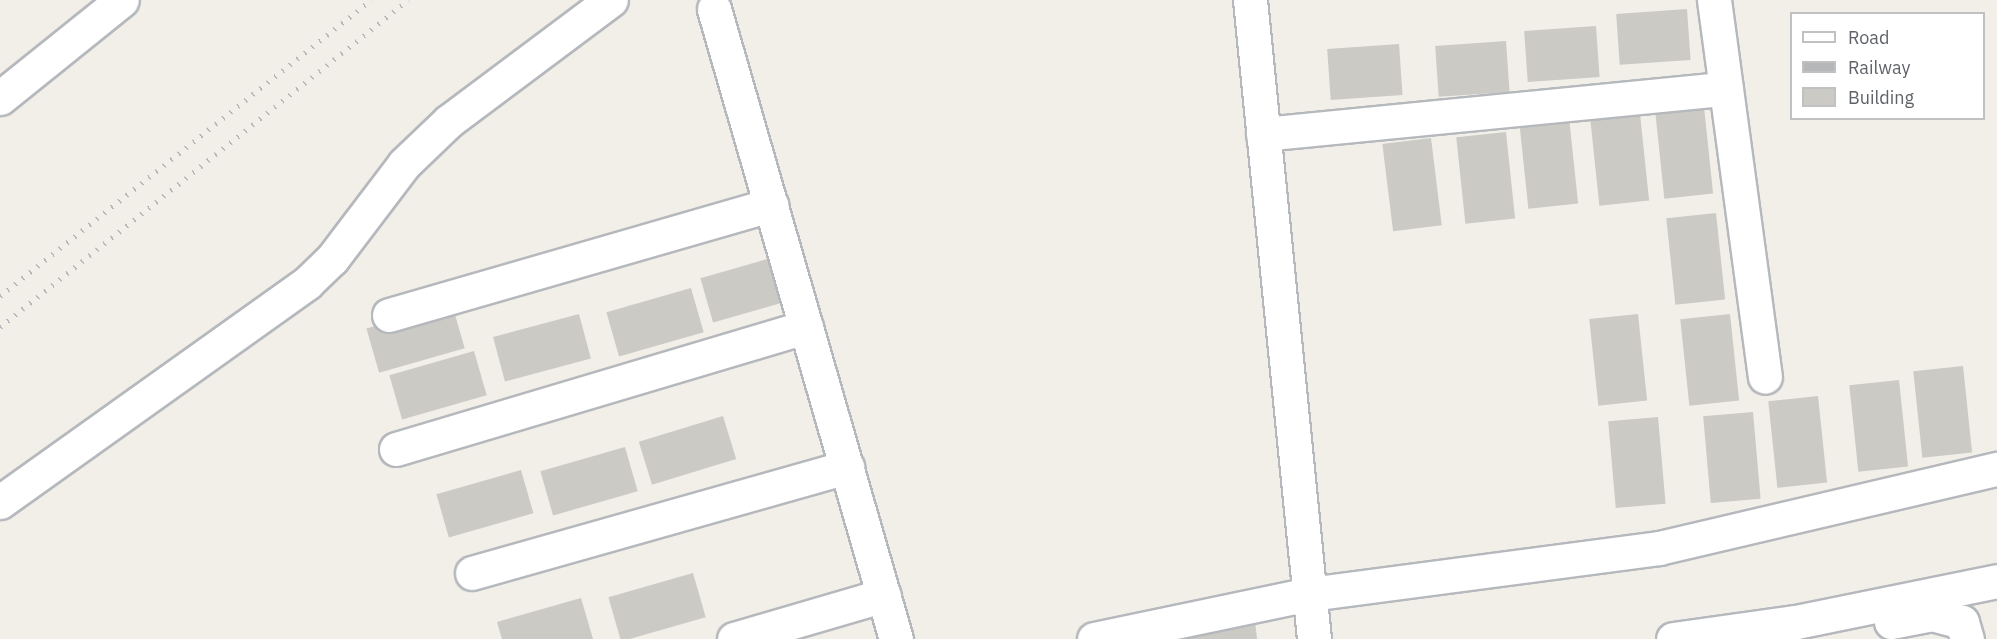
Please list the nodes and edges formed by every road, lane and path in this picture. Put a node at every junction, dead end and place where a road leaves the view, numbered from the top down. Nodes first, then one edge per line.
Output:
1 (122, 0) edge
2 (611, 0) edge
3 (1250, 0) edge
4 (1714, 0) edge
5 (714, 9) dead end
6 (1726, 89) junction
7 (0, 98) edge
8 (1263, 134) junction
9 (771, 205) junction
10 (389, 315) dead end
11 (806, 327) junction
12 (1765, 377) dead end
13 (396, 449) dead end
14 (847, 467) junction
15 (1997, 469) edge
16 (0, 501) edge
17 (472, 573) dead end
18 (1997, 581) edge
19 (1310, 594) junction
20 (884, 595) junction
21 (1132, 635) edge
22 (734, 639) edge
23 (896, 639) edge
24 (1094, 639) edge
25 (1314, 639) edge
26 (1673, 639) edge
27 (1816, 639) edge
28 (1967, 639) edge

1 - 7 street
2 - 16 street
3 - 8 street
4 - 6 street
5 - 9 street
6 - 8 street
6 - 12 street
8 - 19 street
9 - 10 street
9 - 11 street
11 - 13 street
11 - 14 street
14 - 17 street
14 - 20 street
15 - 19 street
18 - 26 street
19 - 21 street
19 - 25 street
20 - 22 street
20 - 23 street
21 - 24 street
27 - 28 street

